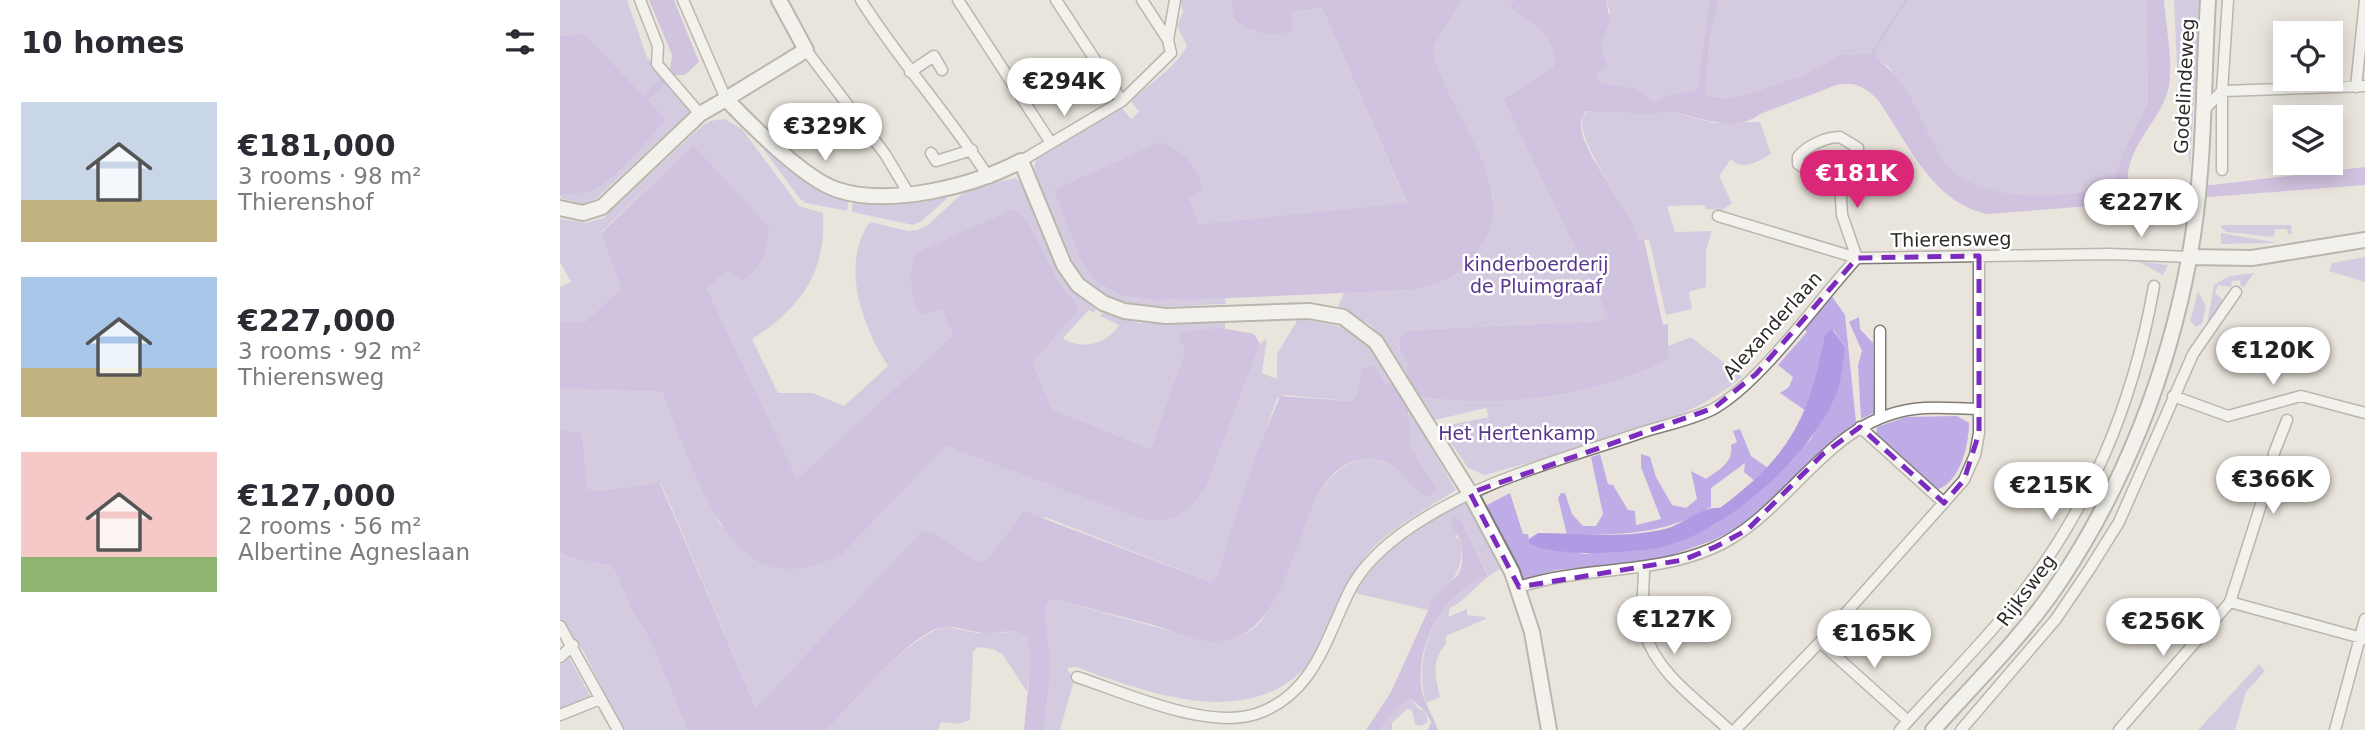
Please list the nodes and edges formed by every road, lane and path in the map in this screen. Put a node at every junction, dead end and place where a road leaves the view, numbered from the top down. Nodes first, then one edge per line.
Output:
1 (640, 0) edge
2 (683, 0) edge
3 (779, 0) edge
4 (861, 0) edge
5 (958, 0) edge
6 (1056, 0) edge
7 (1142, 0) edge
8 (1175, 0) edge
9 (2208, 0) edge
10 (2228, 0) edge
11 (2365, 0) edge
12 (1168, 40) junction
13 (806, 50) junction
14 (942, 70) dead end
15 (910, 72) junction
16 (2360, 86) edge
17 (2222, 91) junction
18 (726, 99) junction
19 (1122, 101) junction
20 (2202, 112) junction
21 (700, 114) junction
22 (1051, 144) junction
23 (972, 150) junction
24 (931, 153) dead end
25 (1021, 162) junction
26 (1839, 167) junction
27 (2222, 170) dead end
28 (989, 178) junction
29 (909, 194) junction
30 (560, 208) edge
31 (1718, 216) dead end
32 (2365, 240) edge
33 (1979, 256) junction
34 (2190, 257) junction
35 (1857, 258) junction
36 (2154, 286) dead end
37 (2236, 292) dead end
38 (1880, 331) dead end
39 (2173, 396) junction
40 (1979, 409) junction
41 (2365, 413) edge
42 (1880, 418) junction
43 (2287, 420) dead end
44 (1860, 427) junction
45 (1471, 493) junction
46 (1944, 503) junction
47 (1644, 568) junction
48 (1519, 587) junction
49 (2230, 603) junction
50 (2365, 619) edge
51 (560, 626) edge
52 (2362, 638) edge
53 (1820, 642) junction
54 (573, 645) junction
55 (560, 657) edge
56 (1077, 677) dead end
57 (600, 699) junction
58 (560, 715) edge
59 (1908, 721) junction
60 (618, 730) edge
61 (1549, 730) edge
62 (1729, 730) edge
63 (1735, 730) edge
64 (1900, 730) edge
65 (1933, 730) edge
66 (1961, 730) edge
67 (2119, 730) edge
68 (2335, 730) edge

1 - 21 street
2 - 18 street
3 - 13 street
4 - 15 street
5 - 22 street
6 - 19 street
7 - 12 street
8 - 12 street
9 - 20 street, Godelindeweg
10 - 17 street, Godelindeweg
11 - 16 street
12 - 19 street
13 - 18 street
13 - 29 street
14 - 15 street
15 - 23 street
16 - 17 street
17 - 20 street
17 - 27 street, Godelindeweg
18 - 21 street
18 - 29 street
19 - 22 street
20 - 34 street, Godelindeweg
21 - 30 street
22 - 25 street
23 - 24 street
23 - 28 street
25 - 28 street
25 - 45 street
26 - 26 street
26 - 35 street
28 - 29 street
31 - 35 street, Thierensweg
32 - 34 street
33 - 34 street, Thierensweg
33 - 35 street, Thierensweg
33 - 40 street
34 - 65 street, Rijksweg
35 - 45 street, Alexanderlaan
36 - 59 street, Rijksweg
37 - 39 street, Rijksweg
38 - 42 street
39 - 41 street
39 - 66 street, Rijksweg
40 - 42 street
40 - 46 street
42 - 44 street
43 - 49 street
44 - 46 street
44 - 47 street
45 - 48 street
45 - 56 street, Alexanderlaan
46 - 53 street
47 - 48 street
47 - 62 street
48 - 61 street
49 - 52 street
49 - 67 street
50 - 52 street
51 - 54 street
52 - 68 street
53 - 59 street
53 - 63 street
54 - 55 street
54 - 57 street
57 - 58 street
57 - 60 street
59 - 64 street, Rijksweg

